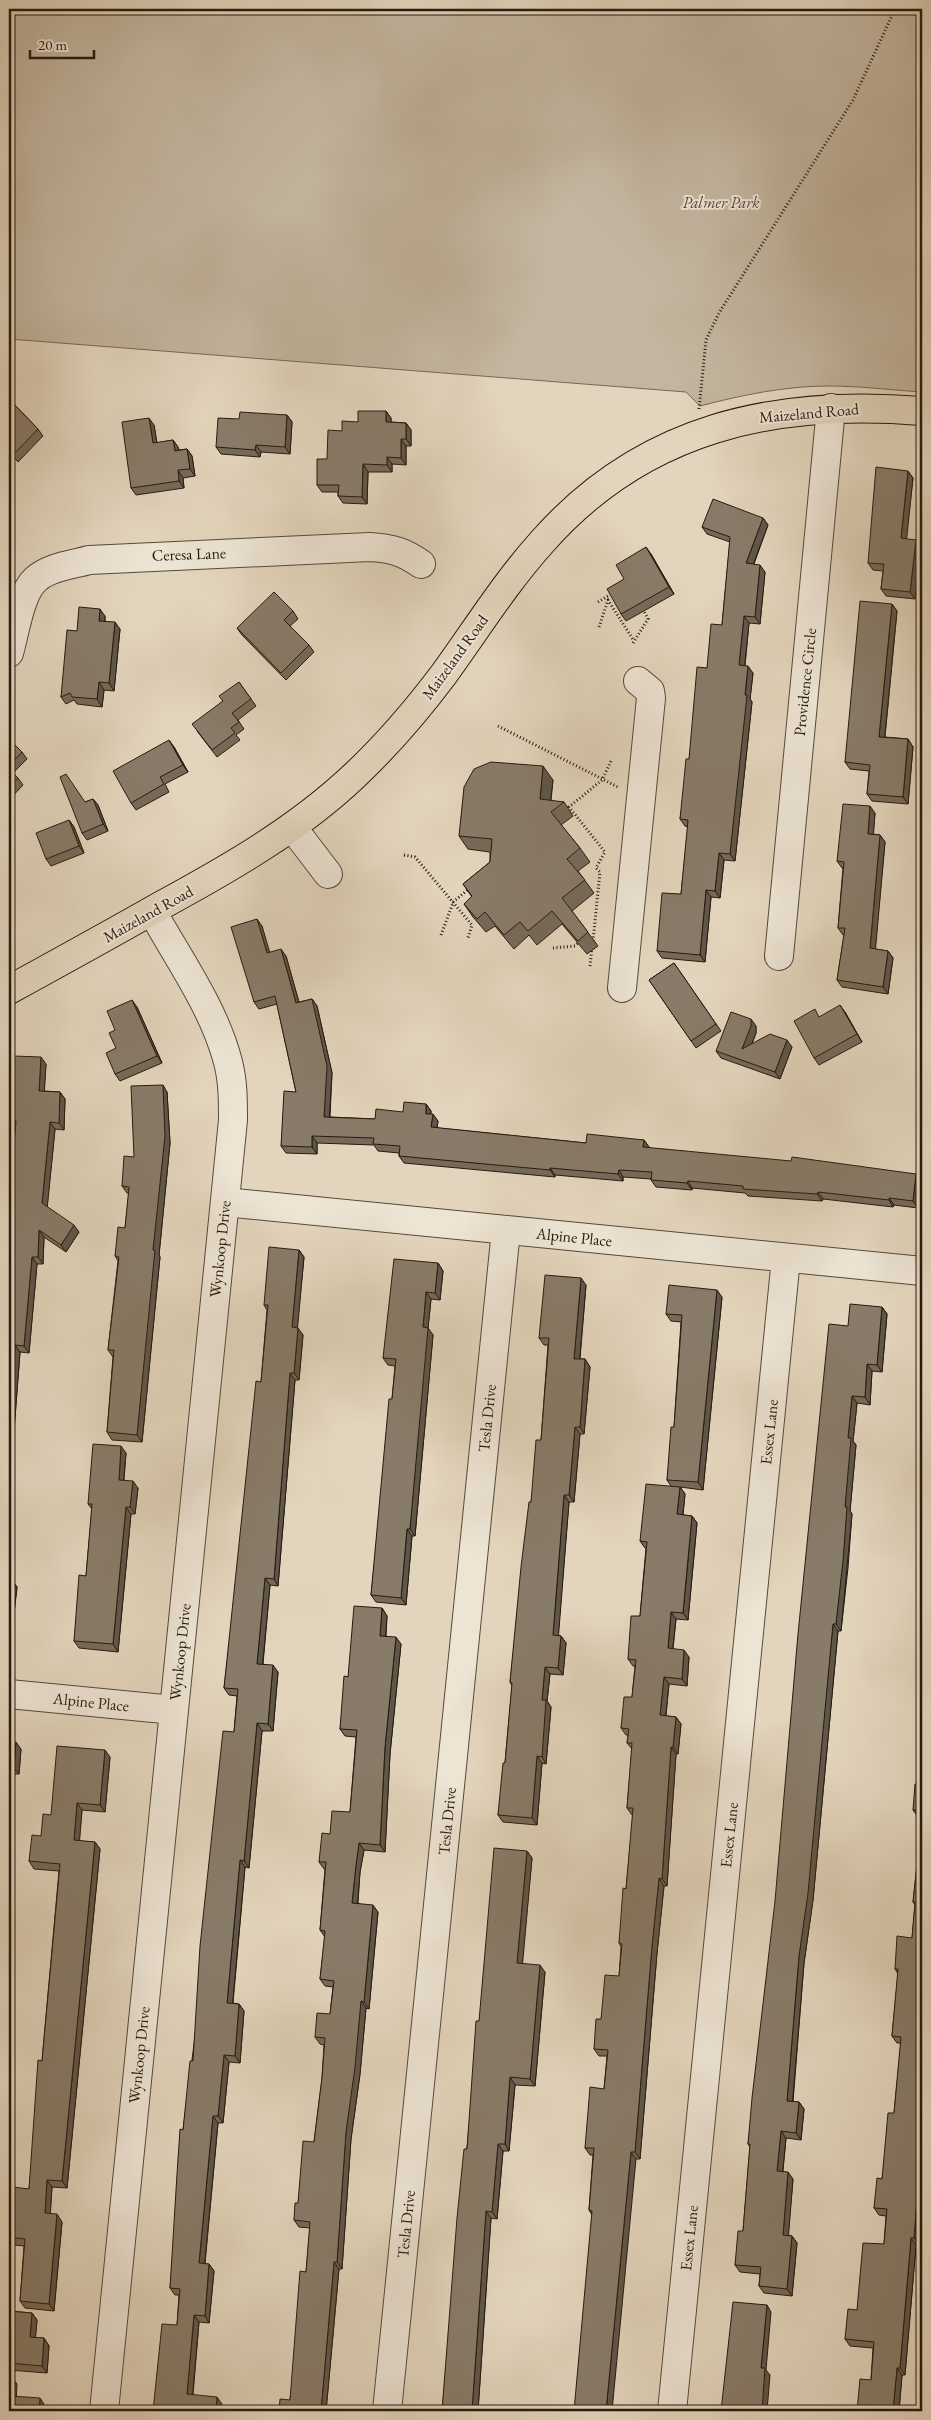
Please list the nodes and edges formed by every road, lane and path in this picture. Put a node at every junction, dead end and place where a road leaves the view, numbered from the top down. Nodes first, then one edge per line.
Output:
1 (895, 9) edge
2 (831, 408) junction
3 (922, 411) edge
4 (699, 435) junction
5 (421, 564) dead end
6 (614, 593) edge
7 (608, 598) junction
8 (598, 602) dead end
9 (644, 611) edge
10 (599, 627) dead end
11 (9, 653) edge
12 (638, 681) dead end
13 (498, 726) dead end
14 (611, 761) dead end
15 (602, 780) junction
16 (620, 788) dead end
17 (292, 827) junction
18 (404, 855) dead end
19 (328, 874) dead end
20 (473, 886) edge
21 (453, 902) junction
22 (152, 911) junction
23 (441, 934) dead end
24 (582, 937) edge
25 (587, 937) edge
26 (468, 938) dead end
27 (593, 938) junction
28 (553, 948) dead end
29 (779, 956) dead end
30 (590, 966) dead end
31 (622, 988) dead end
32 (9, 990) edge
33 (225, 1202) junction
34 (506, 1230) junction
35 (786, 1258) junction
36 (922, 1271) edge
37 (9, 1694) edge
38 (174, 1710) junction
39 (104, 2411) edge
40 (387, 2411) edge
41 (672, 2411) edge

1 - 4 path
2 - 3 main road, Maizeland Road
2 - 4 main road, Maizeland Road
2 - 29 street, Providence Circle
4 - 17 main road, Maizeland Road
5 - 11 street, Ceresa Lane
6 - 7 path
7 - 8 path
7 - 9 path
7 - 10 path
12 - 31 street
13 - 15 path
14 - 15 path
15 - 16 path
15 - 27 path
17 - 19 street
17 - 22 main road, Maizeland Road
18 - 21 path
20 - 21 path
21 - 23 path
21 - 26 path
22 - 32 main road, Maizeland Road
22 - 33 street, Wynkoop Drive
24 - 28 path
25 - 27 path
27 - 30 path
33 - 34 street, Alpine Place
33 - 38 street, Wynkoop Drive
34 - 35 street, Alpine Place
34 - 40 street, Tesla Drive
35 - 36 street, Alpine Place
35 - 41 street, Essex Lane
37 - 38 street, Alpine Place
38 - 39 street, Wynkoop Drive

